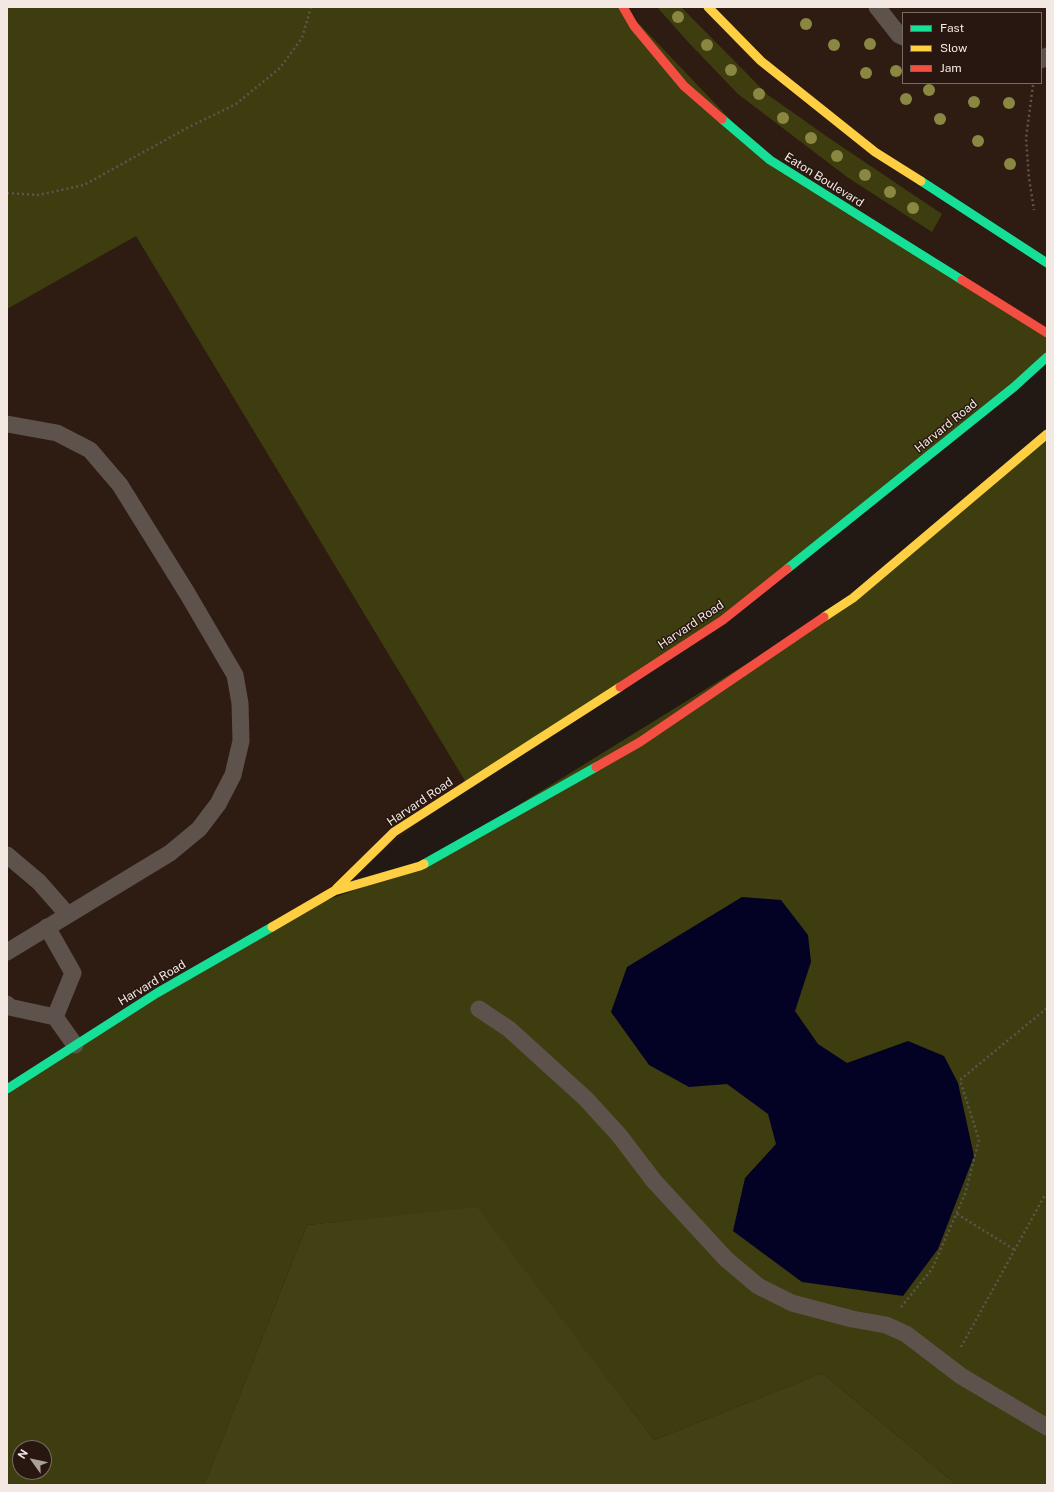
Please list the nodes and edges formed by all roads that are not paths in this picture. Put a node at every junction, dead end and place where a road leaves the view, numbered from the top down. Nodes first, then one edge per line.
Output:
1 (623, 7) edge
2 (708, 7) edge
3 (876, 7) edge
4 (902, 36) edge
5 (1047, 263) edge
6 (1047, 333) edge
7 (1047, 357) edge
8 (7, 424) edge
9 (1047, 434) edge
10 (7, 855) edge
11 (334, 891) junction
12 (68, 915) junction
13 (47, 927) junction
14 (7, 952) edge
15 (7, 1004) edge
16 (479, 1009) dead end
17 (55, 1017) junction
18 (75, 1045) junction
19 (7, 1088) edge
20 (1047, 1427) edge

1 - 6 main road, Eaton Boulevard
2 - 5 main road
3 - 4 lane
7 - 11 main road, Harvard Road
8 - 12 lane
9 - 11 main road, Harvard Road
10 - 12 lane
11 - 18 main road, Harvard Road
12 - 13 lane
13 - 14 lane
13 - 17 lane
15 - 17 lane
16 - 20 lane
17 - 18 lane
18 - 19 main road, Harvard Road

